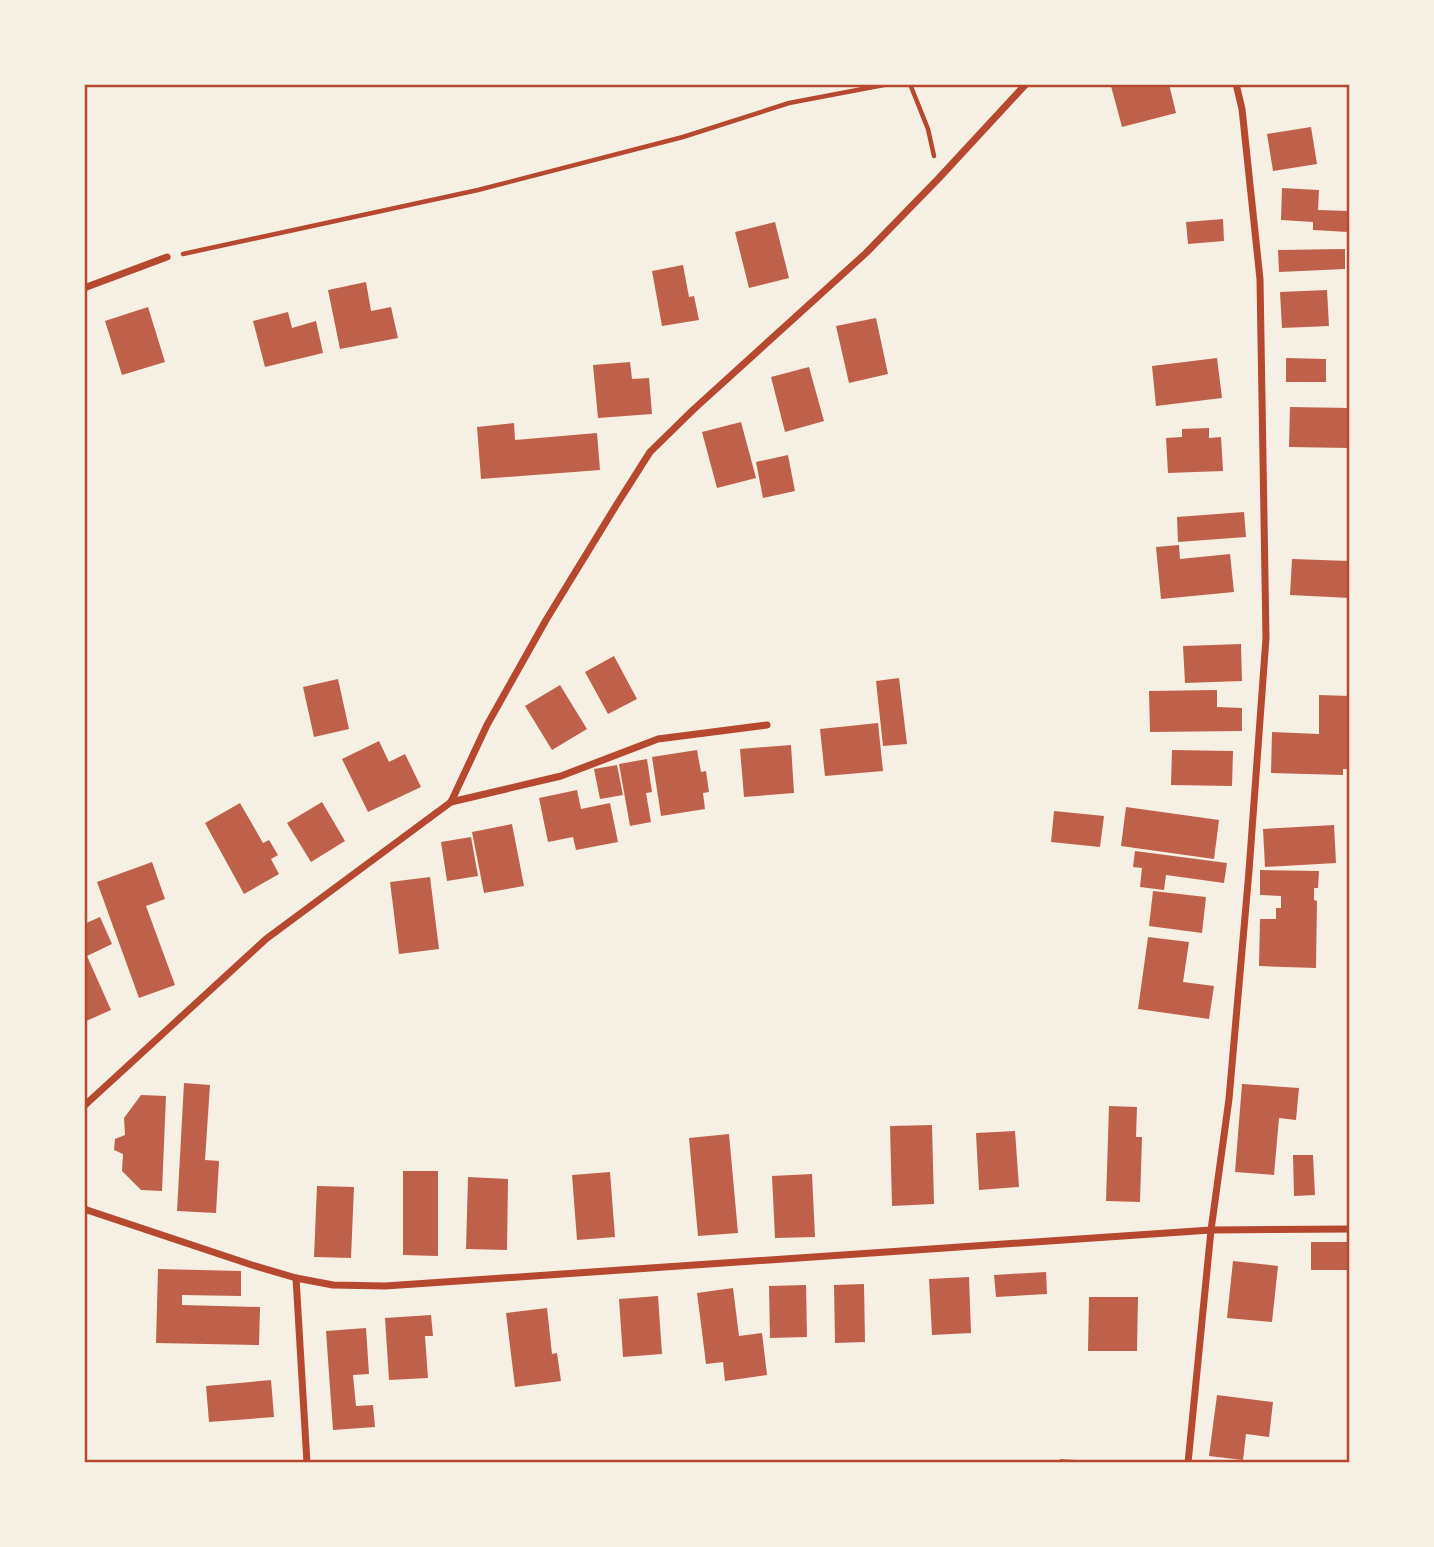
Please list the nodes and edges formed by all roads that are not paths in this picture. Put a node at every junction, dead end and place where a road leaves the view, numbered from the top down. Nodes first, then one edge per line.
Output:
1 (1026, 84) edge
2 (1236, 84) edge
3 (167, 257) road end
4 (84, 288) edge
5 (767, 725) dead end
6 (452, 803) junction
7 (84, 1106) edge
8 (84, 1209) edge
9 (1350, 1229) edge
10 (1211, 1230) junction
11 (296, 1278) junction
12 (307, 1463) edge
13 (1188, 1463) edge

1 - 6 street
2 - 10 street
3 - 4 street
5 - 6 street
6 - 7 street
8 - 11 street
9 - 10 street
10 - 11 street
10 - 13 street
11 - 12 street

